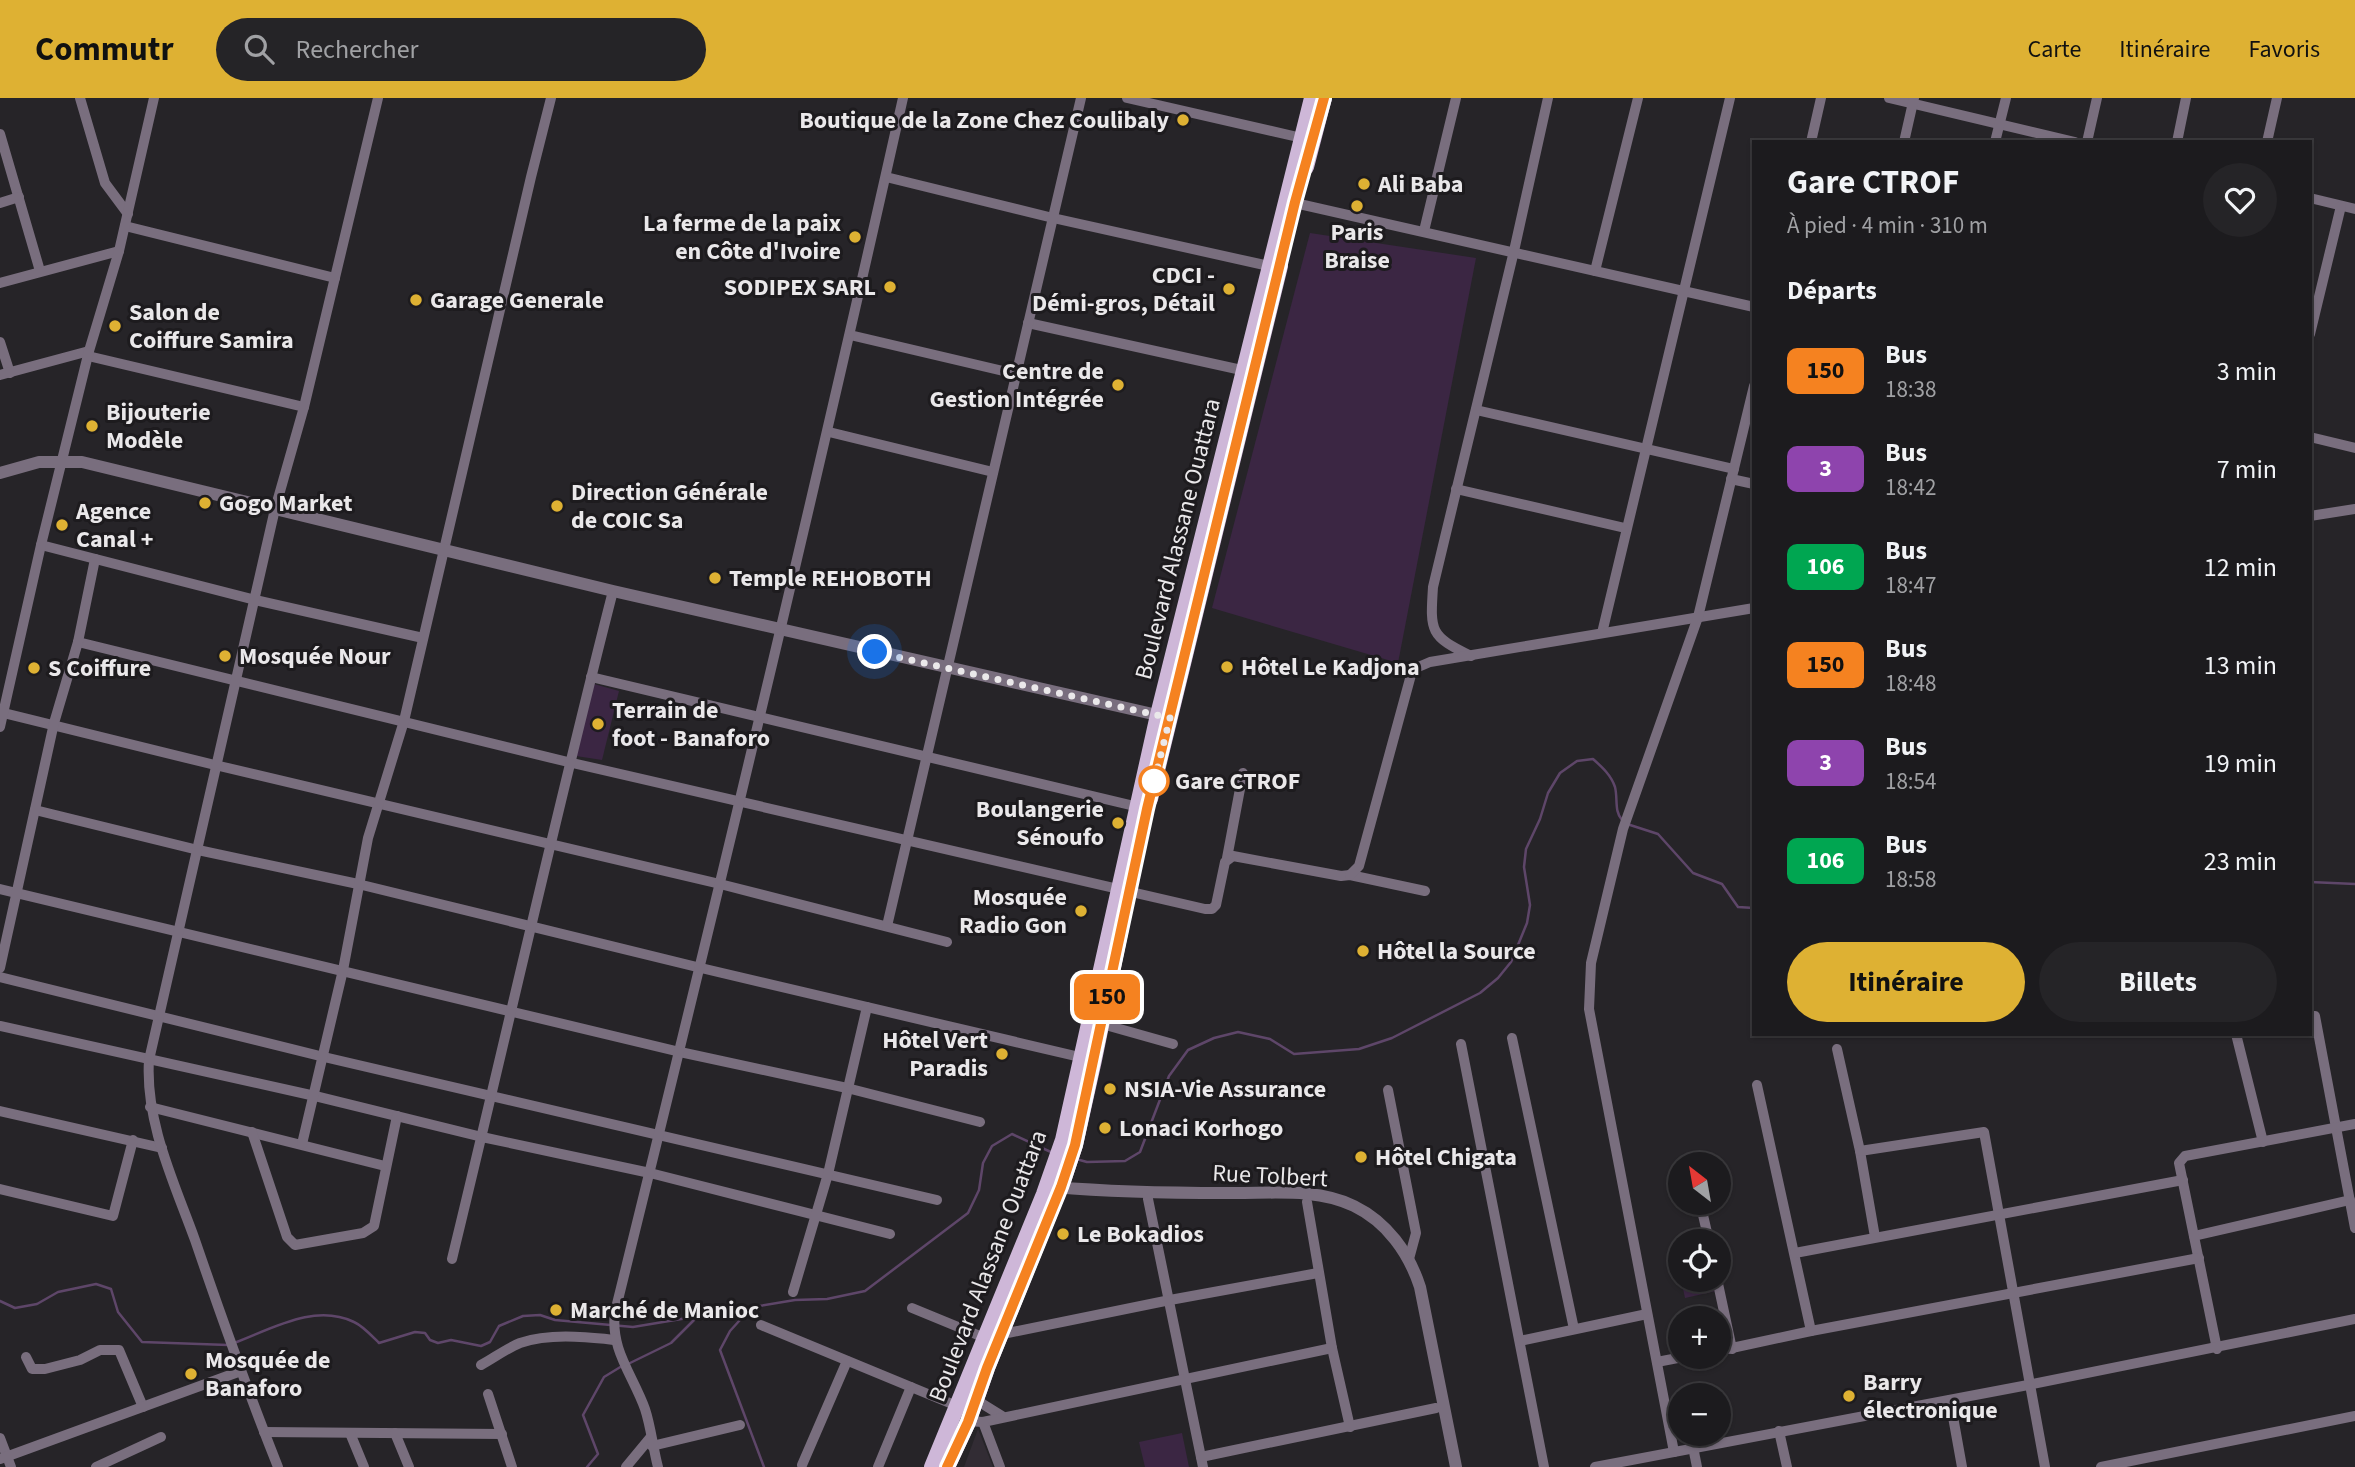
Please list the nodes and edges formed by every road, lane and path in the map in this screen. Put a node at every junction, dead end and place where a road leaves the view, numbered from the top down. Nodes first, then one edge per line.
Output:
1 (80, 98) edge
2 (154, 98) edge
3 (378, 98) edge
4 (551, 98) edge
5 (903, 98) edge
6 (1081, 98) edge
7 (1127, 98) edge
8 (1312, 98) edge
9 (1324, 98) edge
10 (1456, 98) edge
11 (1548, 98) edge
12 (1638, 98) edge
13 (1730, 98) edge
14 (1821, 98) edge
15 (1889, 98) edge
16 (2006, 98) edge
17 (2097, 98) edge
18 (2186, 98) edge
19 (2277, 98) edge
20 (1914, 101) edge
21 (2000, 124) junction
22 (0, 134) edge
23 (1303, 138) junction
24 (1811, 140) edge
25 (1904, 140) edge
26 (1996, 140) edge
27 (2067, 140) edge
28 (2087, 140) edge
29 (2177, 140) edge
30 (2267, 140) edge
31 (886, 177) junction
32 (19, 197) junction
33 (2312, 199) edge
34 (0, 202) edge
35 (1290, 202) junction
36 (2341, 206) junction
37 (2355, 209) edge
38 (128, 214) junction
39 (1053, 218) junction
40 (125, 226) junction
41 (1424, 231) junction
42 (119, 251) junction
43 (1514, 251) junction
44 (1269, 267) junction
45 (40, 271) junction
46 (1595, 271) junction
47 (335, 278) junction
48 (0, 283) edge
49 (1683, 291) junction
50 (1752, 307) edge
51 (1028, 323) junction
52 (2312, 326) edge
53 (850, 335) junction
54 (0, 342) edge
55 (88, 353) junction
56 (1249, 372) junction
57 (5, 374) edge
58 (1016, 374) junction
59 (1752, 397) edge
60 (304, 407) junction
61 (1476, 410) junction
62 (828, 432) junction
63 (2312, 437) edge
64 (1645, 447) junction
65 (2355, 447) edge
66 (62, 461) junction
67 (993, 472) junction
68 (0, 473) edge
69 (1732, 474) junction
70 (1752, 483) edge
71 (1456, 489) junction
72 (275, 509) junction
73 (2355, 509) edge
74 (2312, 516) edge
75 (1625, 528) junction
76 (41, 545) junction
77 (444, 552) junction
78 (94, 559) junction
79 (612, 591) junction
80 (255, 600) junction
81 (1752, 608) edge
82 (1698, 617) junction
83 (780, 630) junction
84 (1602, 633) junction
85 (423, 638) junction
86 (78, 642) junction
87 (1471, 656) junction
88 (947, 668) junction
89 (591, 677) junction
90 (236, 682) junction
91 (1, 711) edge
92 (1164, 717) junction
93 (760, 718) junction
94 (404, 721) junction
95 (54, 723) junction
96 (0, 727) edge
97 (926, 756) junction
98 (569, 762) junction
99 (215, 765) junction
100 (1243, 773) dead end
101 (741, 801) junction
102 (379, 804) junction
103 (1142, 808) junction
104 (35, 810) junction
105 (907, 839) junction
106 (550, 844) junction
107 (198, 850) junction
108 (1227, 858) junction
109 (1350, 875) junction
110 (358, 884) junction
111 (720, 884) junction
112 (0, 888) edge
113 (1124, 891) junction
114 (1425, 891) dead end
115 (17, 892) junction
116 (533, 926) junction
117 (887, 926) junction
118 (178, 933) junction
119 (947, 942) dead end
120 (0, 968) edge
121 (701, 968) junction
122 (343, 970) junction
123 (0, 977) edge
124 (867, 1007) junction
125 (513, 1012) junction
126 (158, 1014) junction
127 (2315, 1016) dead end
128 (1102, 1024) junction
129 (0, 1026) edge
130 (2236, 1036) edge
131 (1512, 1038) dead end
132 (1173, 1044) dead end
133 (1461, 1044) dead end
134 (1836, 1049) dead end
135 (680, 1052) junction
136 (324, 1057) junction
137 (1088, 1059) junction
138 (149, 1060) junction
139 (1757, 1085) dead end
140 (847, 1088) junction
141 (1388, 1090) dead end
142 (315, 1096) junction
143 (492, 1096) junction
144 (150, 1107) junction
145 (0, 1111) edge
146 (397, 1116) junction
147 (980, 1122) dead end
148 (2355, 1124) edge
149 (2336, 1128) junction
150 (251, 1132) junction
151 (660, 1134) junction
152 (482, 1137) junction
153 (133, 1140) junction
154 (2263, 1142) junction
155 (302, 1144) junction
156 (162, 1148) junction
157 (1860, 1151) junction
158 (385, 1166) junction
159 (649, 1173) junction
160 (828, 1174) junction
161 (2183, 1180) junction
162 (1054, 1185) junction
163 (0, 1189) edge
164 (1148, 1199) junction
165 (937, 1200) dead end
166 (2350, 1200) junction
167 (1307, 1202) junction
168 (816, 1214) junction
169 (1997, 1214) junction
170 (2355, 1228) edge
171 (890, 1234) dead end
172 (2194, 1236) junction
173 (1875, 1237) junction
174 (1795, 1253) junction
175 (2199, 1258) junction
176 (452, 1259) dead end
177 (1409, 1259) junction
178 (1318, 1273) junction
179 (793, 1292) dead end
180 (1720, 1292) edge
181 (2012, 1293) junction
182 (1170, 1300) junction
183 (912, 1308) dead end
184 (1647, 1314) junction
185 (2355, 1319) edge
186 (761, 1325) dead end
187 (1574, 1329) junction
188 (1811, 1331) junction
189 (991, 1335) junction
190 (615, 1340) junction
191 (1520, 1341) junction
192 (1332, 1348) junction
193 (1732, 1349) joint
194 (2217, 1349) junction
195 (26, 1357) dead end
196 (848, 1360) junction
197 (1668, 1360) edge
198 (1657, 1362) junction
199 (481, 1365) dead end
200 (241, 1370) junction
201 (1185, 1378) junction
202 (2028, 1385) junction
203 (911, 1387) junction
204 (488, 1394) dead end
205 (1950, 1400) junction
206 (143, 1407) junction
207 (1436, 1408) junction
208 (967, 1410) junction
209 (1002, 1416) junction
210 (2355, 1416) edge
211 (740, 1425) dead end
212 (1350, 1427) junction
213 (1779, 1432) junction
214 (264, 1433) junction
215 (350, 1433) junction
216 (395, 1433) junction
217 (502, 1434) junction
218 (161, 1437) dead end
219 (0, 1438) edge
220 (651, 1442) junction
221 (1693, 1447) junction
222 (1674, 1452) junction
223 (6, 1461) edge
224 (1202, 1462) edge
225 (802, 1465) dead end
226 (1609, 1466) edge
227 (96, 1467) edge
228 (278, 1467) edge
229 (364, 1467) edge
230 (409, 1467) edge
231 (512, 1467) edge
232 (626, 1467) edge
233 (658, 1467) edge
234 (878, 1467) edge
235 (932, 1467) edge
236 (947, 1467) edge
237 (1000, 1467) edge
238 (1448, 1467) edge
239 (1456, 1467) edge
240 (1544, 1467) edge
241 (1595, 1467) edge
242 (1697, 1467) edge
243 (1787, 1467) edge
244 (1962, 1467) edge
245 (2045, 1467) edge
246 (2101, 1467) edge

1 - 38 street
2 - 38 street
3 - 47 street
4 - 77 street
5 - 31 street
6 - 39 street
7 - 23 street
8 - 23 main road, Boulevard Alassane Ouattara
9 - 35 main road, Boulevard Alassane Ouattara
10 - 41 street
11 - 43 street
12 - 46 street
13 - 49 street
14 - 24 street
15 - 20 street
16 - 21 street
17 - 28 street
18 - 29 street
19 - 30 street
20 - 21 street
20 - 25 street
21 - 26 street
21 - 27 street
22 - 32 street
23 - 35 main road, Boulevard Alassane Ouattara
31 - 39 street
31 - 53 street
32 - 34 street
32 - 45 street
33 - 36 street
35 - 41 street
35 - 44 main road, Boulevard Alassane Ouattara
35 - 56 main road, Boulevard Alassane Ouattara
36 - 37 street
36 - 52 street
38 - 40 street
39 - 44 street
39 - 51 street
40 - 42 street
40 - 47 street
41 - 43 street
42 - 45 street
42 - 55 street
43 - 46 street
43 - 61 street
44 - 56 main road, Boulevard Alassane Ouattara
45 - 48 street
46 - 49 street
47 - 60 street
49 - 50 street
49 - 64 street
51 - 56 street
51 - 58 street
53 - 58 street
53 - 62 street
54 - 57 street
55 - 57 street
55 - 60 street
55 - 66 street
56 - 92 main road, Boulevard Alassane Ouattara
58 - 67 street
59 - 69 street
60 - 72 street
61 - 64 street
61 - 71 street
62 - 67 street
62 - 83 street
63 - 65 street
64 - 69 street
64 - 75 street
66 - 68 street
66 - 72 street
66 - 76 street
67 - 88 street
69 - 70 street
69 - 82 street
71 - 75 street
71 - 87 street
72 - 77 street
72 - 80 street
73 - 74 street
75 - 84 street
76 - 78 street
76 - 91 street
77 - 79 street
77 - 85 street
78 - 80 street
78 - 86 street
79 - 83 street
79 - 89 street
80 - 85 street
80 - 90 street
81 - 82 street
82 - 84 street
82 - 184 street
83 - 88 street
83 - 93 street
84 - 87 street
85 - 94 street
86 - 90 street
86 - 95 street
87 - 109 street
88 - 92 street
88 - 97 street
89 - 93 street
89 - 98 street
90 - 94 street
90 - 99 street
91 - 95 street
91 - 96 street
92 - 103 main road, Boulevard Alassane Ouattara
93 - 97 street
93 - 101 street
94 - 98 street
94 - 102 street
95 - 99 street
95 - 104 street
97 - 103 street
97 - 105 street
98 - 101 street
98 - 106 street
99 - 102 street
99 - 107 street
100 - 108 street
101 - 105 street
101 - 111 street
102 - 106 street
102 - 110 street
103 - 113 main road, Boulevard Alassane Ouattara
104 - 107 street
104 - 115 street
105 - 113 street
105 - 117 street
106 - 111 street
106 - 116 street
107 - 110 street
107 - 118 street
108 - 109 street
108 - 113 street
109 - 114 street
110 - 116 street
110 - 122 street
111 - 117 street
111 - 121 street
112 - 115 street
113 - 128 main road, Boulevard Alassane Ouattara
113 - 137 main road, Boulevard Alassane Ouattara
115 - 118 street
115 - 120 street
116 - 121 street
116 - 125 street
117 - 119 street
118 - 122 street
118 - 126 street
121 - 124 street
121 - 135 street
122 - 125 street
122 - 136 street
123 - 126 street
124 - 137 street
124 - 140 street
125 - 135 street
125 - 143 street
126 - 136 street
126 - 138 street
127 - 149 street
128 - 132 street
128 - 137 main road, Boulevard Alassane Ouattara
129 - 138 street
130 - 154 street
131 - 187 street
133 - 191 street
134 - 157 street
135 - 140 street
135 - 151 street
136 - 142 street
136 - 143 street
137 - 162 main road, Boulevard Alassane Ouattara
138 - 142 street
138 - 144 street
139 - 174 street
140 - 147 street
140 - 160 street
141 - 177 street
142 - 146 street
142 - 155 street
143 - 151 street
143 - 152 street
144 - 150 street
144 - 156 street
145 - 153 street
146 - 152 street
146 - 158 street
148 - 149 street
149 - 154 street
149 - 166 street
150 - 155 street
150 - 158 street
151 - 159 street
151 - 160 street
152 - 159 street
152 - 176 street
153 - 156 street
153 - 163 street
154 - 161 street
155 - 158 street
156 - 200 street
157 - 169 street
157 - 173 street
159 - 168 street
159 - 190 street
160 - 165 street
160 - 168 street
161 - 169 street
161 - 172 street
162 - 164 street, Rue Tolbert
162 - 177 street, Rue Tolbert
162 - 189 main road, Boulevard Alassane Ouattara
164 - 167 street, Rue Tolbert
164 - 182 street
166 - 170 street
166 - 172 street
167 - 178 street
167 - 207 street, Rue Tolbert
168 - 171 street
168 - 179 street
169 - 173 street
169 - 181 street
172 - 175 street
173 - 174 street
174 - 188 street
175 - 181 street
175 - 194 street
177 - 239 street, Rue Tolbert
178 - 182 street
178 - 192 street
180 - 193 street
181 - 188 street
181 - 202 street
182 - 189 street
182 - 201 street
183 - 189 street
184 - 187 street
184 - 198 street
185 - 194 street
186 - 196 street
187 - 191 street
188 - 193 street
189 - 208 main road, Boulevard Alassane Ouattara
190 - 199 street
190 - 220 street
191 - 240 street
192 - 201 street
192 - 212 street
194 - 202 street
195 - 206 street
196 - 203 street
196 - 225 street
197 - 198 street
198 - 222 street
200 - 206 street
200 - 214 street
201 - 209 street
201 - 224 street
202 - 205 street
202 - 245 street
203 - 208 street
203 - 234 street
204 - 217 street
205 - 213 street
205 - 244 street
206 - 223 street
207 - 212 street
207 - 238 street, Rue Tolbert
208 - 209 street
208 - 209 street
208 - 235 main road, Boulevard Alassane Ouattara
208 - 236 main road, Boulevard Alassane Ouattara
208 - 237 street
210 - 246 street
211 - 220 street
212 - 224 street
213 - 221 street
213 - 243 street
214 - 215 street
214 - 228 street
215 - 216 street
215 - 229 street
216 - 217 street
216 - 230 street
217 - 231 street
218 - 227 street
219 - 223 street
220 - 232 street
220 - 233 street
221 - 222 street
221 - 242 street
222 - 226 street
226 - 241 street

